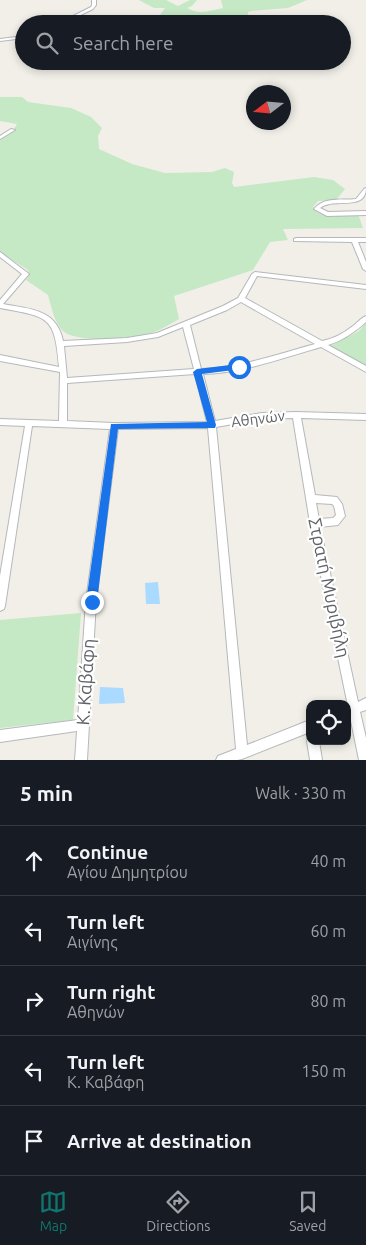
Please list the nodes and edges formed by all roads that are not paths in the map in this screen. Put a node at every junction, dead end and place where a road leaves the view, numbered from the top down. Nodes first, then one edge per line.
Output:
1 (94, 0) edge
2 (78, 15) edge
3 (15, 38) edge
4 (0, 40) edge
5 (12, 130) dead end
6 (0, 138) edge
7 (366, 190) edge
8 (366, 213) edge
9 (296, 240) dead end
10 (354, 240) junction
11 (366, 240) edge
12 (0, 254) edge
13 (366, 269) edge
14 (366, 287) edge
15 (241, 299) junction
16 (0, 305) edge
17 (366, 318) edge
18 (186, 324) junction
19 (60, 344) junction
20 (321, 344) junction
21 (0, 358) edge
22 (62, 370) junction
23 (366, 370) edge
24 (197, 372) junction
25 (64, 381) junction
26 (296, 414) junction
27 (366, 417) edge
28 (0, 422) edge
29 (29, 423) junction
30 (64, 424) junction
31 (212, 425) junction
32 (114, 426) junction
33 (311, 499) junction
34 (315, 523) junction
35 (0, 606) edge
36 (349, 700) edge
37 (366, 704) edge
38 (351, 710) edge
39 (83, 725) junction
40 (306, 728) edge
41 (0, 736) edge
42 (314, 745) edge
43 (242, 752) junction
44 (81, 760) edge
45 (222, 760) edge
46 (316, 760) edge
47 (365, 760) edge

1 - 2 street
3 - 4 street
5 - 6 street
7 - 8 street
9 - 10 street
10 - 11 street
10 - 13 street
12 - 16 street
14 - 15 street
15 - 18 street
15 - 20 street
16 - 19 street
17 - 20 street
18 - 19 street
18 - 24 street
19 - 22 street
20 - 23 street
20 - 24 street
21 - 22 street
22 - 25 street
24 - 25 street
24 - 31 street
25 - 30 street
26 - 27 street, Αθηνών
26 - 31 street, Αθηνών
26 - 33 street, Στρατή Μυριβήλη
28 - 29 street, Αθηνών
29 - 30 street, Αθηνών
29 - 35 street
30 - 32 street, Αθηνών
31 - 32 street, Αθηνών
31 - 43 street
32 - 39 street, Κ. Καβάφη
33 - 34 street, Στρατή Μυριβήλη
33 - 34 street
34 - 36 street, Στρατή Μυριβήλη
37 - 38 street
38 - 47 street, Στρατή Μυριβήλη
39 - 41 street
39 - 44 street, Κ. Καβάφη
40 - 43 street
42 - 46 street
43 - 45 street

